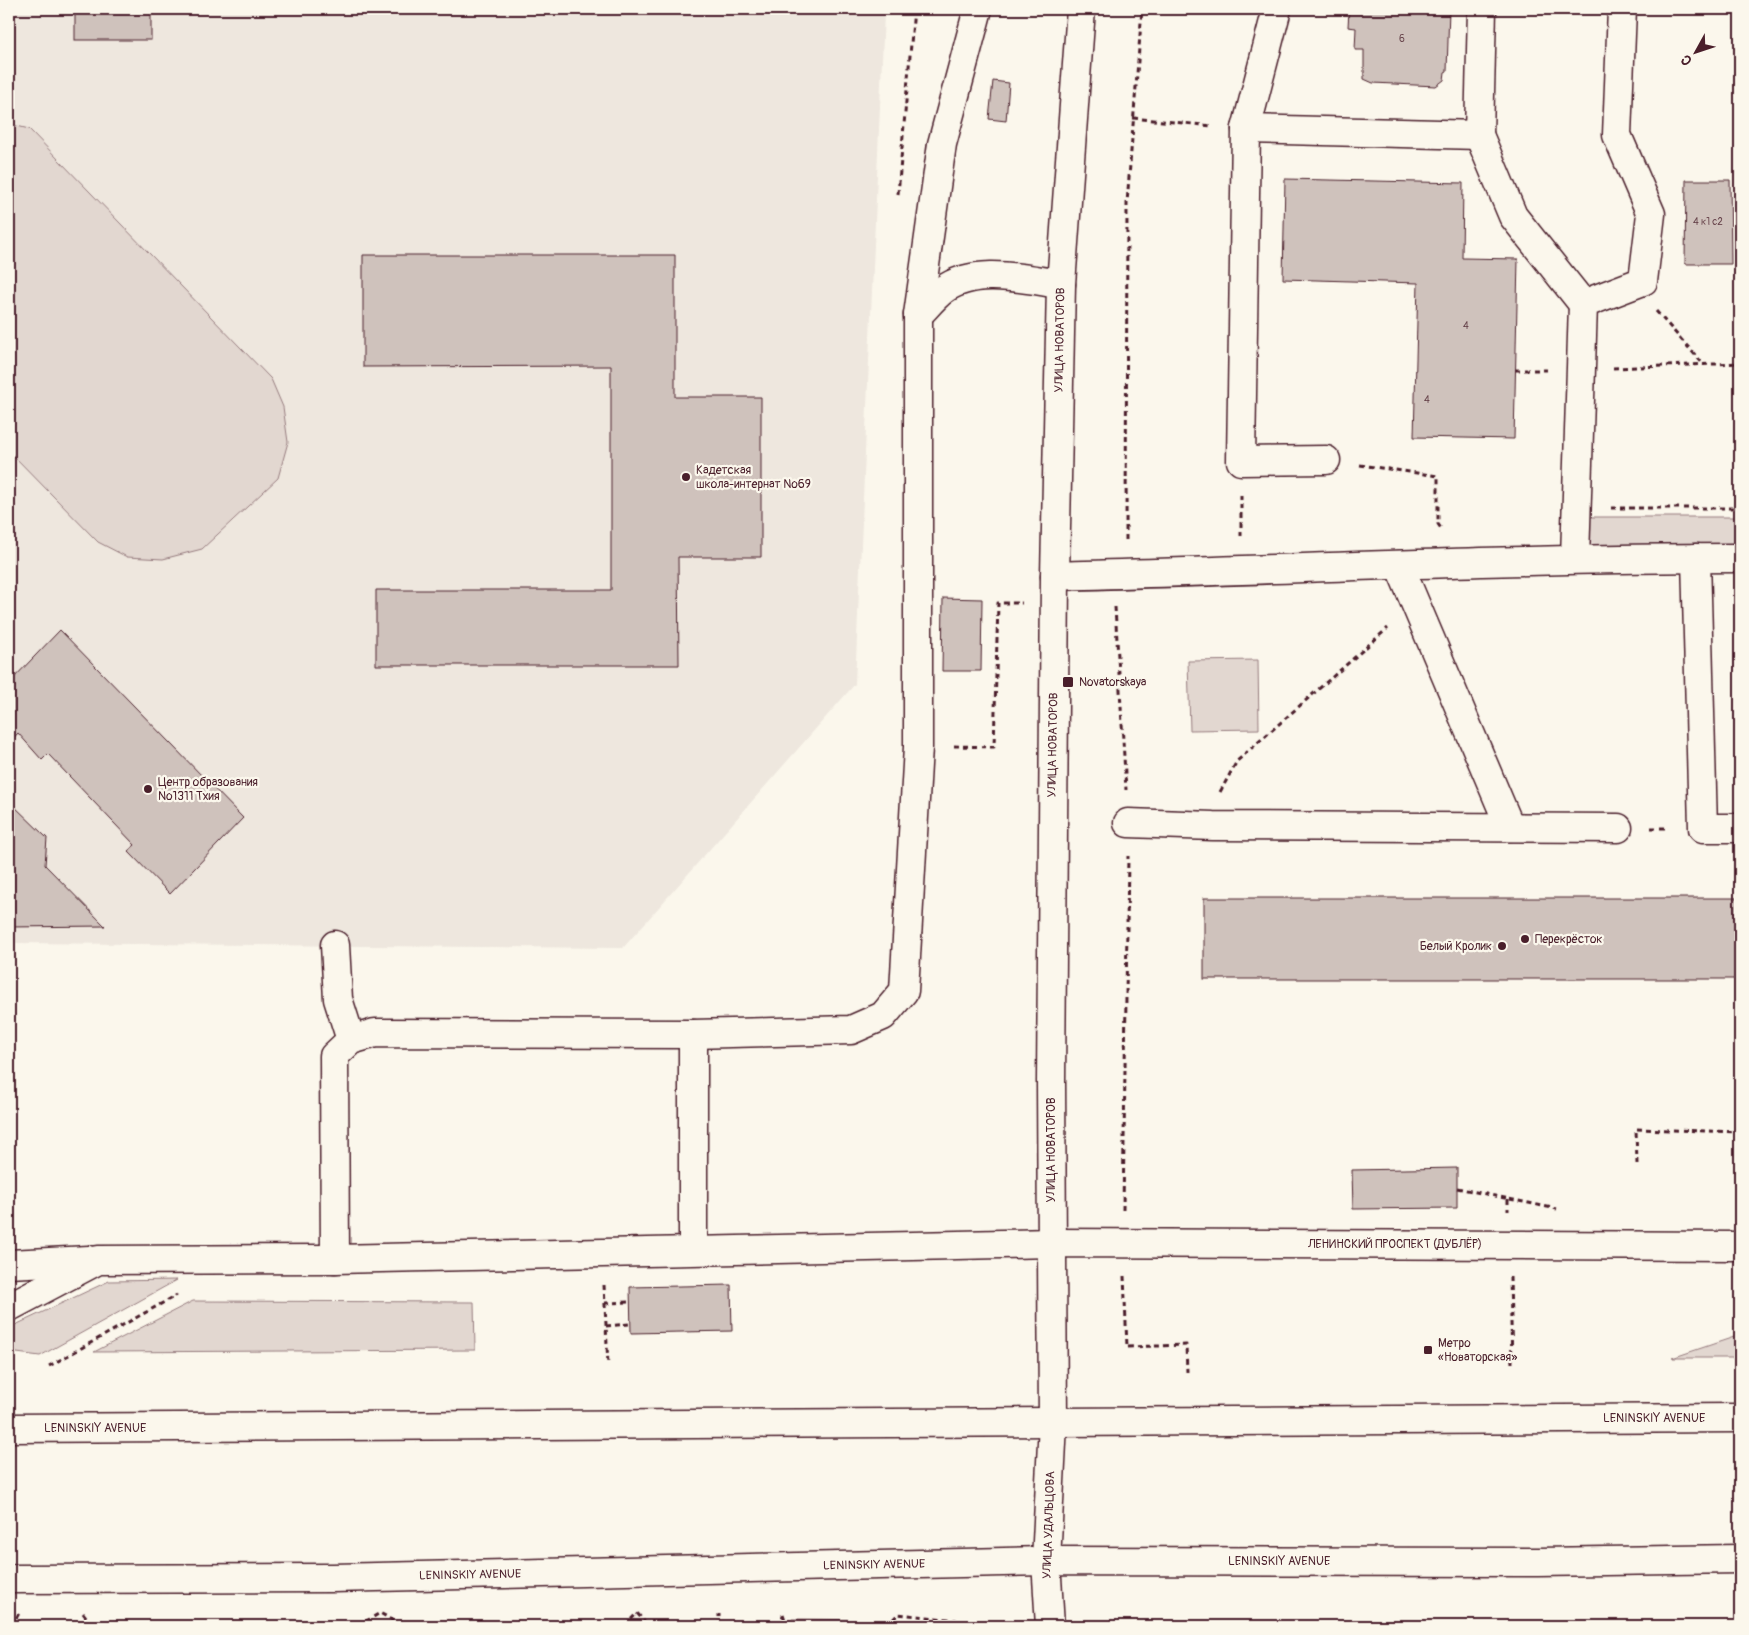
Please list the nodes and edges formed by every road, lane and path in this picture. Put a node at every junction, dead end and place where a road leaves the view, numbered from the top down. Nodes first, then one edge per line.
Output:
1 (978, 9) edge
2 (1081, 9) edge
3 (1142, 9) edge
4 (1277, 9) edge
5 (1482, 9) edge
6 (1622, 9) edge
7 (1133, 118) junction
8 (1246, 129) junction
9 (1479, 135) junction
10 (1061, 284) junction
11 (1633, 285) junction
12 (1583, 304) junction
13 (918, 315) junction
14 (1740, 363) edge
15 (1704, 365) junction
16 (1515, 370) dead end
17 (1581, 370) junction
18 (1326, 460) joint
19 (1241, 461) junction
20 (1576, 508) junction
21 (1740, 508) edge
22 (1575, 558) junction
23 (1696, 558) junction
24 (1740, 558) edge
25 (1461, 564) junction
26 (1399, 565) junction
27 (1241, 569) junction
28 (1126, 574) junction
29 (1055, 589) junction
30 (1415, 604) junction
31 (954, 746) dead end
32 (1216, 800) dead end
33 (1128, 823) junction
34 (1510, 828) junction
35 (1618, 828) dead end
36 (1740, 828) edge
37 (335, 945) dead end
38 (693, 1034) junction
39 (350, 1040) junction
40 (1740, 1132) edge
41 (1638, 1164) dead end
42 (1457, 1188) dead end
43 (1508, 1199) junction
44 (1565, 1210) dead end
45 (1051, 1243) junction
46 (1123, 1244) junction
47 (1509, 1244) junction
48 (1740, 1246) edge
49 (693, 1249) junction
50 (336, 1259) junction
51 (98, 1260) junction
52 (9, 1264) edge
53 (604, 1282) dead end
54 (630, 1302) dead end
55 (605, 1303) junction
56 (9, 1307) edge
57 (630, 1324) dead end
58 (606, 1326) junction
59 (608, 1365) dead end
60 (1512, 1365) dead end
61 (1187, 1372) dead end
62 (1740, 1418) edge
63 (1053, 1423) junction
64 (9, 1428) edge
65 (1740, 1559) edge
66 (1046, 1561) junction
67 (9, 1579) edge
68 (20, 1612) dead end
69 (82, 1612) dead end
70 (719, 1614) dead end
71 (12, 1626) edge
72 (94, 1626) edge
73 (358, 1626) edge
74 (403, 1626) edge
75 (625, 1626) edge
76 (648, 1626) edge
77 (719, 1626) edge
78 (780, 1626) edge
79 (786, 1626) edge
80 (887, 1626) edge
81 (962, 1626) edge
82 (1050, 1626) edge

1 - 13 main road
2 - 10 main road, УЛИЦА НОВАТОРОВ
3 - 7 path
4 - 8 main road
5 - 9 main road
6 - 11 main road
7 - 8 path
7 - 28 path
8 - 9 main road
8 - 19 main road
9 - 12 main road
10 - 13 main road
10 - 29 main road, УЛИЦА НОВАТОРОВ
11 - 12 main road
11 - 15 path
12 - 17 main road
13 - 38 main road
14 - 15 path
15 - 17 path
16 - 17 path
17 - 20 main road
18 - 19 main road
18 - 25 path
19 - 27 path
20 - 21 path
20 - 22 main road
22 - 23 main road
22 - 25 main road
23 - 24 main road
23 - 36 main road
25 - 26 main road
26 - 27 main road
26 - 30 main road
27 - 28 main road
28 - 29 main road
28 - 33 path
29 - 31 path
29 - 45 main road, УЛИЦА НОВАТОРОВ
30 - 32 path
30 - 34 main road
33 - 34 main road
33 - 46 path
34 - 35 main road
37 - 39 main road
38 - 39 main road
38 - 49 main road
39 - 50 main road
40 - 41 path
42 - 43 path
43 - 44 path
43 - 47 path
45 - 46 main road, ЛЕНИНСКИЙ ПРОСПЕКТ (ДУБЛЁР)
45 - 49 main road, ЛЕНИНСКИЙ ПРОСПЕКТ (ДУБЛЁР)
45 - 63 main road, УЛИЦА НОВАТОРОВ
46 - 47 main road, ЛЕНИНСКИЙ ПРОСПЕКТ (ДУБЛЁР)
46 - 61 path
47 - 48 main road, ЛЕНИНСКИЙ ПРОСПЕКТ (ДУБЛЁР)
47 - 60 path
49 - 50 main road, ЛЕНИНСКИЙ ПРОСПЕКТ (ДУБЛЁР)
50 - 51 main road, ЛЕНИНСКИЙ ПРОСПЕКТ (ДУБЛЁР)
51 - 52 main road, ЛЕНИНСКИЙ ПРОСПЕКТ (ДУБЛЁР)
51 - 56 main road
53 - 55 path
54 - 55 path
55 - 58 path
57 - 58 path
58 - 59 path
62 - 63 main road, LENINSKIY AVENUE
63 - 64 main road, LENINSKIY AVENUE
63 - 66 main road, УЛИЦА УДАЛЬЦОВА
65 - 66 main road, LENINSKIY AVENUE
66 - 67 main road, LENINSKIY AVENUE
66 - 82 main road, УЛИЦА УДАЛЬЦОВА
68 - 71 path
69 - 72 path
70 - 77 path
73 - 74 path
75 - 76 path
78 - 79 path
80 - 81 path

